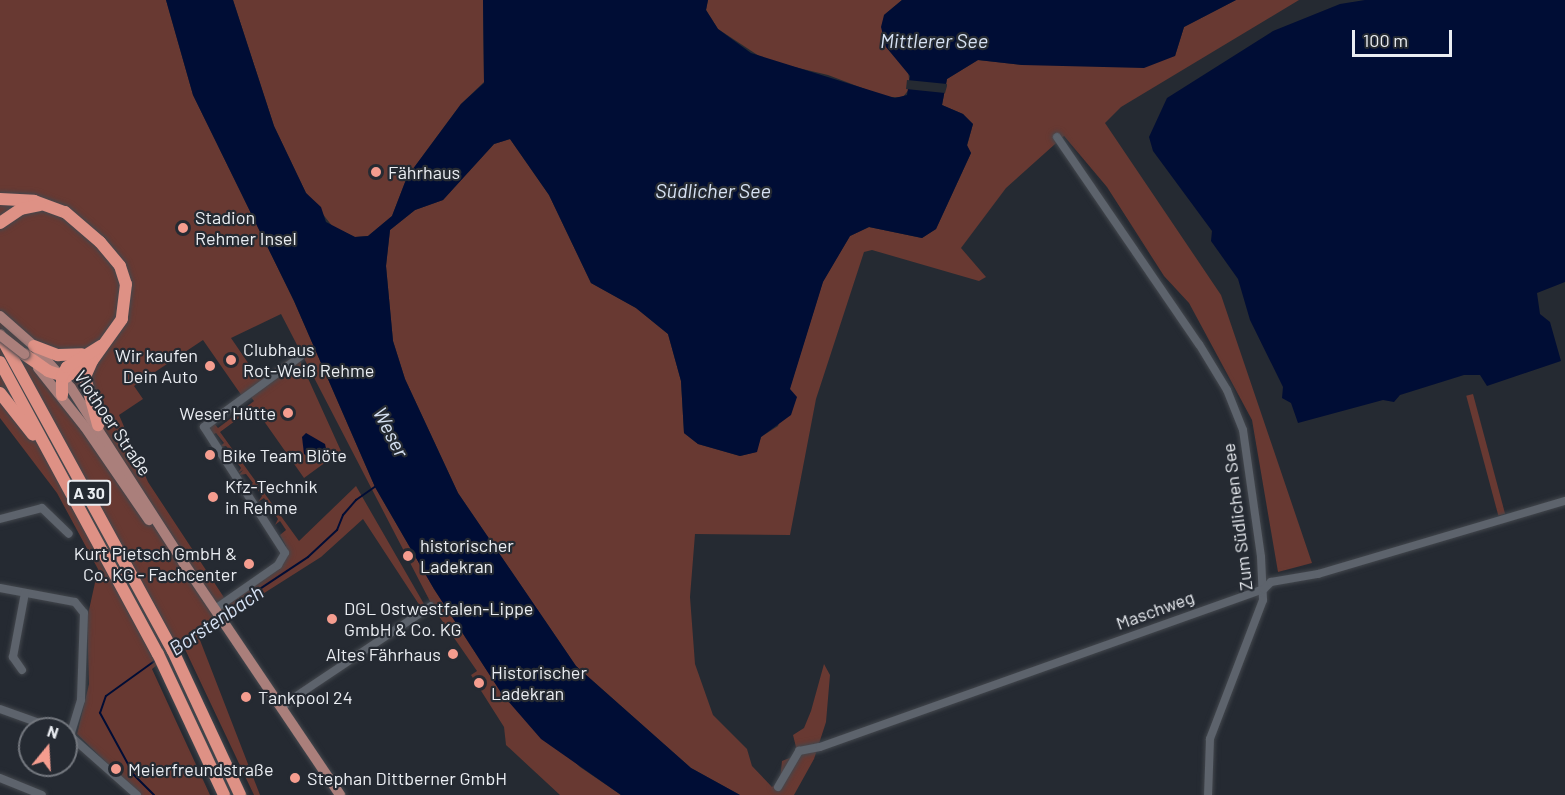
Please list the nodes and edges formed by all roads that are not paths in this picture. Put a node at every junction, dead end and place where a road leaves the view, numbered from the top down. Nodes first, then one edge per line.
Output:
1 (1058, 138) dead end
2 (0, 199) edge
3 (47, 204) junction
4 (0, 223) edge
5 (0, 316) edge
6 (0, 328) edge
7 (2, 338) edge
8 (34, 346) junction
9 (24, 354) junction
10 (301, 356) dead end
11 (89, 357) junction
12 (0, 362) edge
13 (62, 376) junction
14 (0, 393) edge
15 (62, 395) junction
16 (98, 425) junction
17 (76, 500) junction
18 (1565, 501) edge
19 (0, 519) edge
20 (69, 534) dead end
21 (183, 562) junction
22 (0, 588) edge
23 (1264, 589) junction
24 (25, 593) junction
25 (431, 606) dead end
26 (215, 609) junction
27 (22, 670) dead end
28 (0, 709) edge
29 (283, 710) junction
30 (22, 717) edge
31 (75, 717) edge
32 (78, 744) edge
33 (0, 778) edge
34 (778, 787) dead end
35 (42, 795) edge
36 (137, 795) edge
37 (224, 795) edge
38 (240, 795) edge
39 (340, 795) edge
40 (1208, 795) edge

1 - 23 street, Zum Südlichen See
2 - 3 highway
3 - 4 highway
3 - 11 highway
5 - 8 main road, Vlothoer Straße
6 - 7 highway
7 - 9 main road, Vlothoer Straße, bridge
7 - 38 highway, A 30
8 - 11 highway
8 - 13 main road, Vlothoer Straße
9 - 13 highway
9 - 15 main road, Vlothoer Straße
10 - 26 street
11 - 13 highway
11 - 16 highway
12 - 17 highway, A 30
13 - 15 highway
13 - 16 main road, Vlothoer Straße
14 - 17 highway
15 - 21 main road, Vlothoer Straße
16 - 21 main road, Vlothoer Straße
17 - 37 highway, A 30
18 - 23 street, Maschweg
19 - 20 street
21 - 26 main road, Vlothoer Straße
22 - 24 street
23 - 34 street, Maschweg
23 - 40 street, Zum Südlichen See
24 - 27 street
24 - 31 street
25 - 29 street
26 - 29 main road, Vlothoer Straße
28 - 30 street
29 - 39 main road, Vlothoer Straße
32 - 36 street
33 - 35 street

